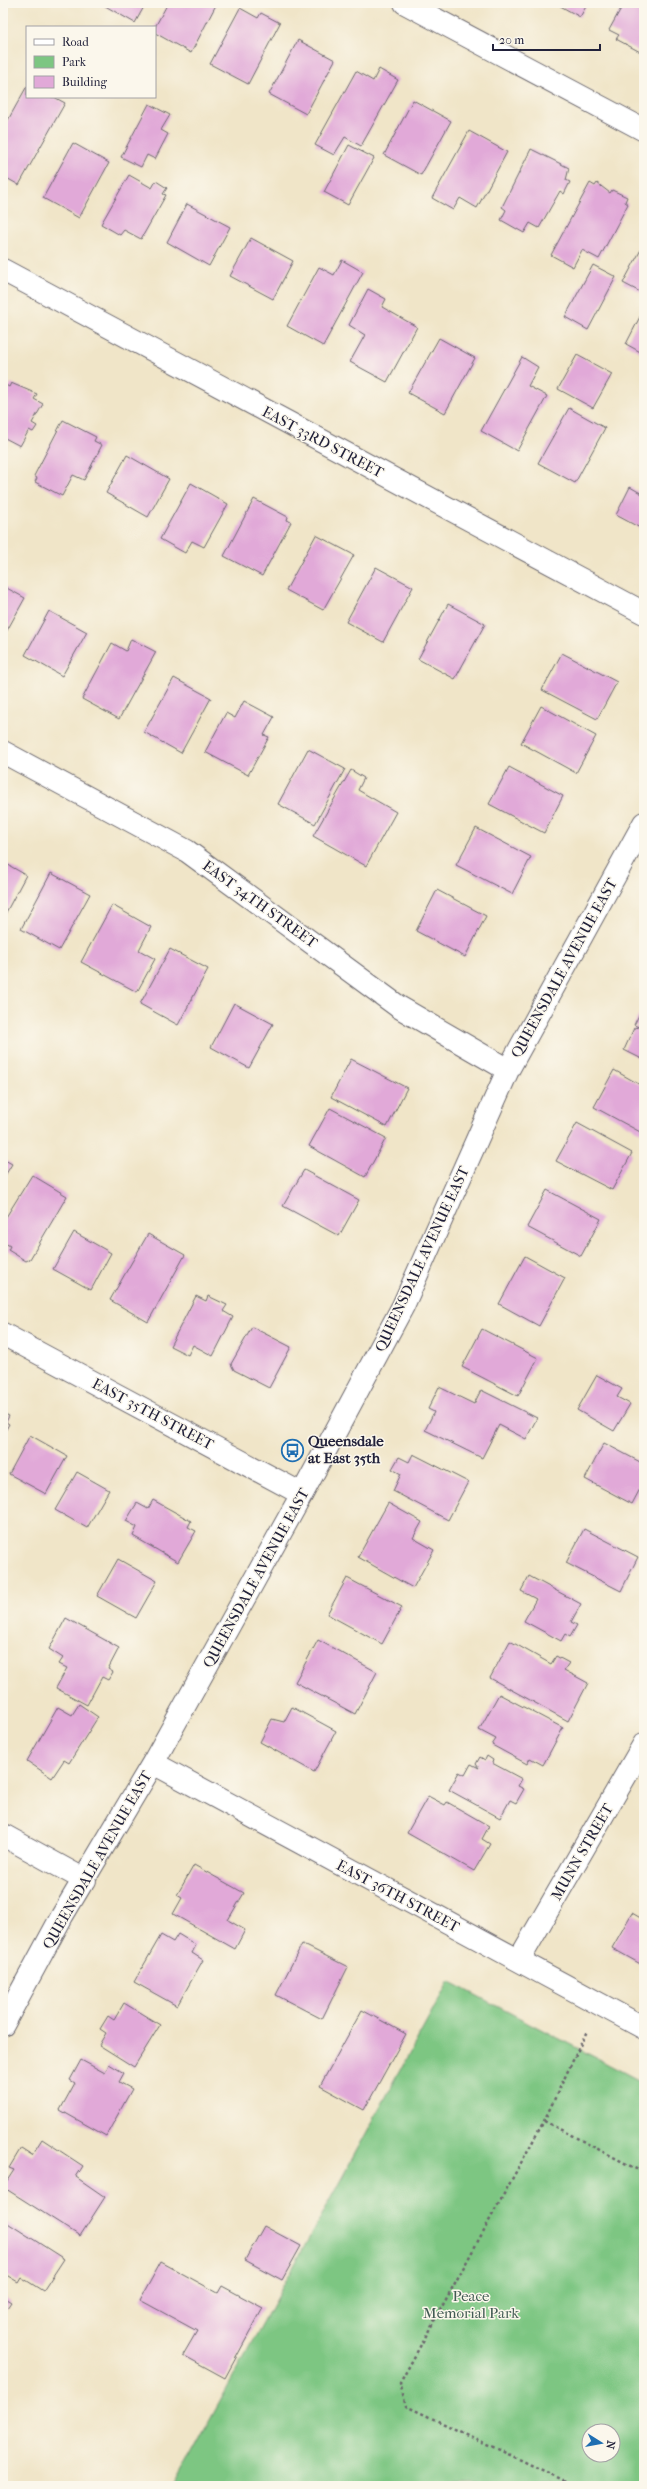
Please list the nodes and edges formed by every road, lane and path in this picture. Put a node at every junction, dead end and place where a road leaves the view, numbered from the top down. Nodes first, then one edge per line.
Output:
1 (405, 3) edge
2 (644, 130) edge
3 (3, 270) edge
4 (644, 613) edge
5 (3, 752) edge
6 (644, 823) edge
7 (508, 1070) junction
8 (3, 1334) edge
9 (302, 1494) junction
10 (644, 1744) edge
11 (153, 1763) junction
12 (3, 1835) edge
13 (85, 1880) junction
14 (519, 1960) junction
15 (601, 2004) junction
16 (3, 2025) edge
17 (644, 2028) edge
18 (544, 2121) junction
19 (644, 2173) edge
20 (576, 2486) edge

1 - 2 street
3 - 4 street, EAST 33RD STREET
5 - 7 street, EAST 34TH STREET
6 - 7 street, QUEENSDALE AVENUE EAST
7 - 9 street, QUEENSDALE AVENUE EAST
8 - 9 street, EAST 35TH STREET
9 - 11 street, QUEENSDALE AVENUE EAST
10 - 14 street, MUNN STREET
11 - 13 street, QUEENSDALE AVENUE EAST
11 - 14 street, EAST 36TH STREET
12 - 13 street
13 - 16 street, QUEENSDALE AVENUE EAST
14 - 15 street, EAST 36TH STREET
15 - 17 street, EAST 36TH STREET
15 - 18 path
18 - 19 path
18 - 20 path

